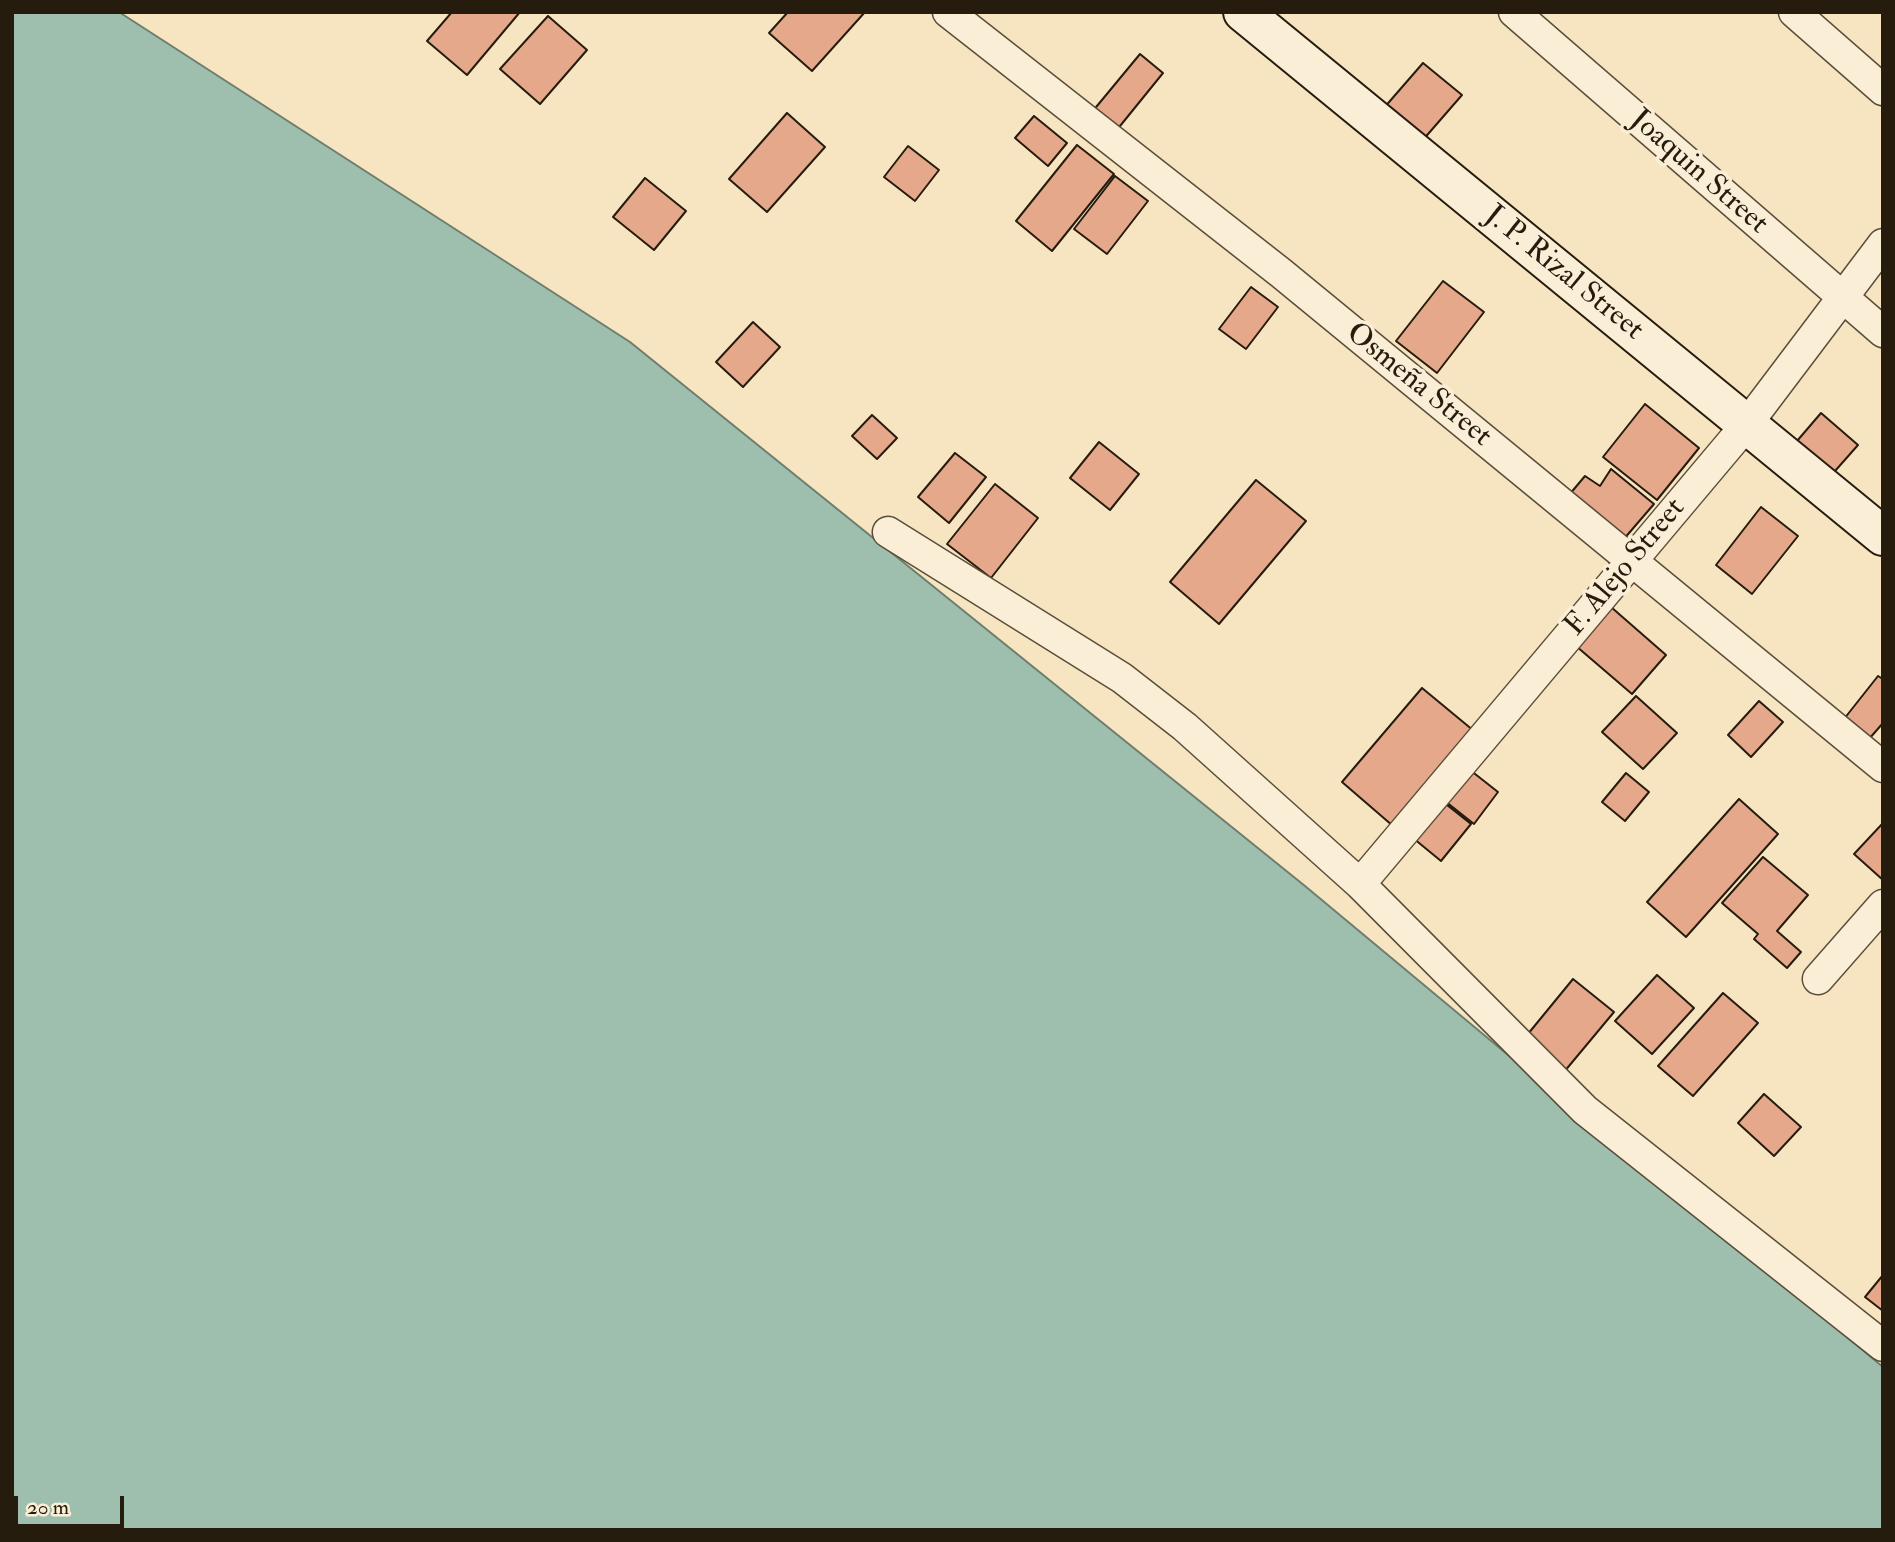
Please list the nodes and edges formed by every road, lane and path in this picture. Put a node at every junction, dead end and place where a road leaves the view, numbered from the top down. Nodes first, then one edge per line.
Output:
1 (948, 12) edge
2 (1243, 12) edge
3 (1514, 12) edge
4 (1794, 12) edge
5 (1883, 90) edge
6 (1883, 244) edge
7 (1842, 298) junction
8 (1883, 332) edge
9 (1747, 424) junction
10 (888, 532) dead end
11 (1883, 536) edge
12 (1632, 561) junction
13 (1883, 767) edge
14 (1360, 884) junction
15 (1883, 905) edge
16 (1818, 979) dead end
17 (1883, 1346) edge

1 - 12 street, Osmeña Street
2 - 9 main road, J. P. Rizal Street
3 - 7 street, Joaquin Street
4 - 5 street
6 - 7 street, F. Alejo Street
7 - 8 street, Joaquin Street
7 - 9 street, F. Alejo Street
9 - 11 main road, J. P. Rizal Street
9 - 12 street, F. Alejo Street
10 - 14 street
12 - 13 street, Osmeña Street
12 - 14 street, F. Alejo Street
14 - 17 street
15 - 16 street

